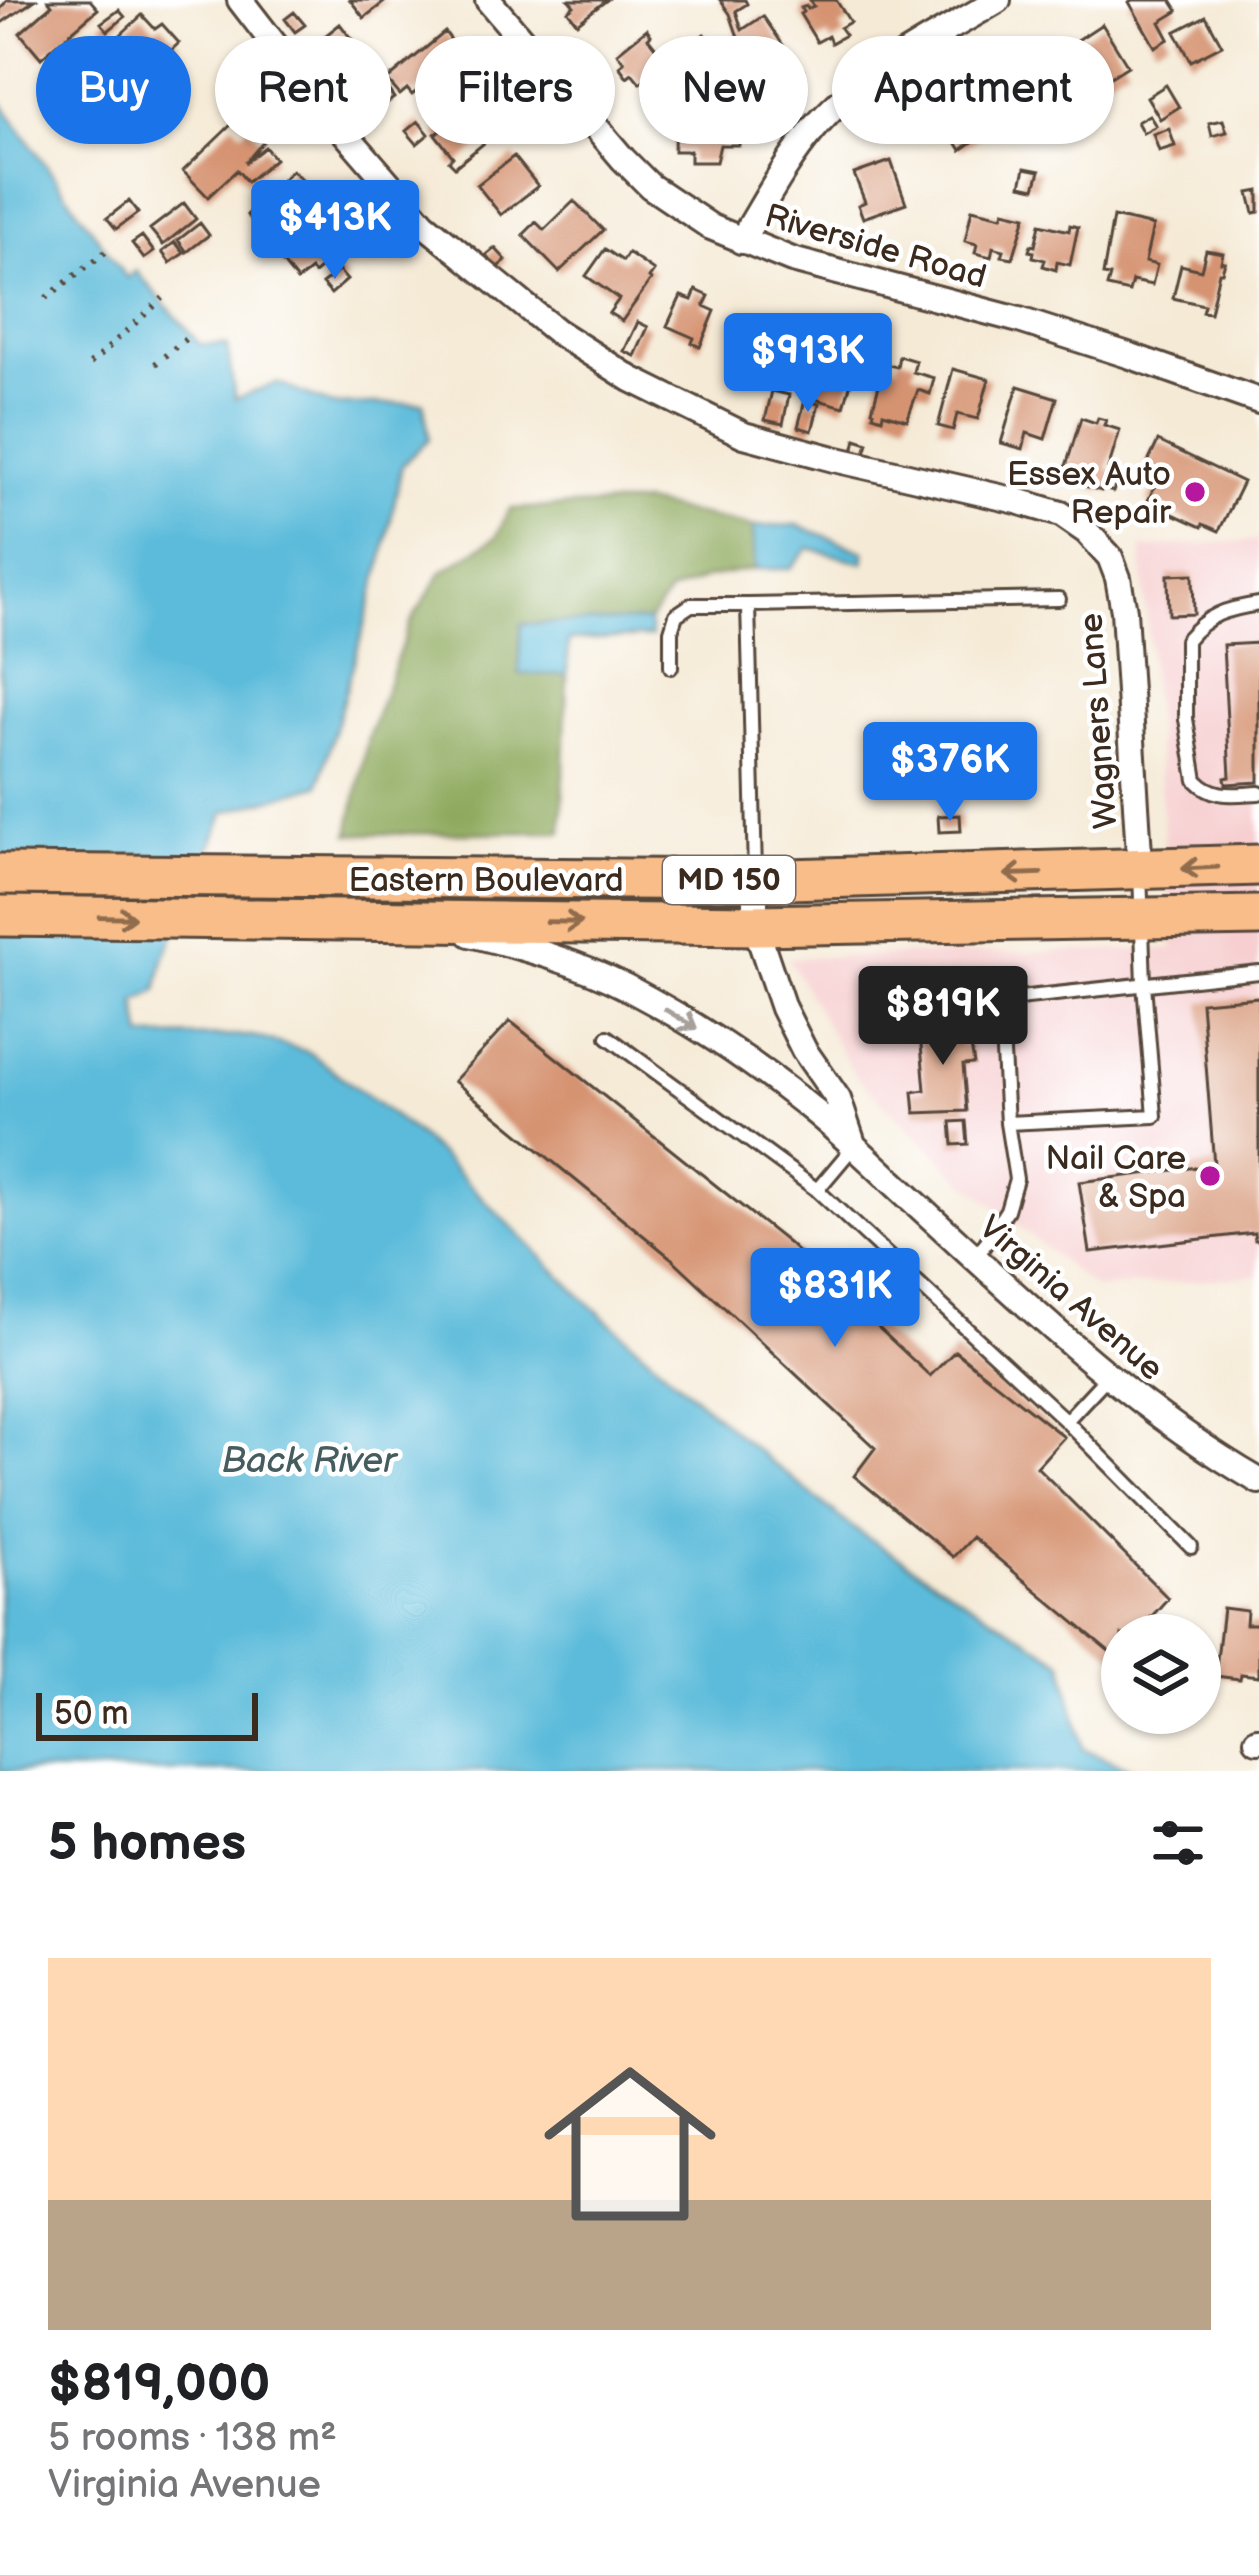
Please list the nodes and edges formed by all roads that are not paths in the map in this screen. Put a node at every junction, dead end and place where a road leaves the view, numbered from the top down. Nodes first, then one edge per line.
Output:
1 (240, 0) edge
2 (488, 0) edge
3 (998, 0) edge
4 (741, 241) junction
5 (1259, 401) edge
6 (1059, 599) dead end
7 (1259, 604) edge
8 (748, 605) junction
9 (671, 668) dead end
10 (1259, 793) edge
11 (1259, 865) edge
12 (1140, 870) junction
13 (0, 874) edge
14 (755, 880) junction
15 (0, 916) edge
16 (1259, 916) edge
17 (416, 920) junction
18 (1142, 920) junction
19 (755, 926) junction
20 (1259, 972) edge
21 (1144, 984) junction
22 (608, 1037) dead end
23 (1007, 1123) junction
24 (854, 1146) junction
25 (817, 1190) junction
26 (976, 1258) junction
27 (1107, 1377) junction
28 (1066, 1421) junction
29 (1259, 1480) edge
30 (1191, 1547) dead end

1 - 12 street, Wagners Lane
2 - 4 street, Riverside Road
3 - 4 street
4 - 5 street, Riverside Road
6 - 8 lane
7 - 10 lane
8 - 9 lane
8 - 14 lane
11 -> 12 main road, Eastern Boulevard / MD 150
12 -> 14 main road, Eastern Boulevard / MD 150
12 - 18 lane
13 - 14 main road, Eastern Boulevard / MD 150
14 - 19 street, Virginia Avenue
15 -> 17 main road, Eastern Boulevard / MD 150
16 - 18 main road, Eastern Boulevard / MD 150
17 -> 19 main road, Eastern Boulevard / MD 150
17 -> 24 street, Virginia Avenue
18 - 19 main road, Eastern Boulevard / MD 150
18 - 21 lane
19 - 24 street, Virginia Avenue
20 - 21 lane
21 - 23 lane
21 - 23 lane
22 - 25 lane
23 - 26 lane
24 - 25 lane
24 - 26 street, Virginia Avenue
25 - 28 lane
26 - 27 street, Virginia Avenue
27 - 28 lane
27 - 29 street, Virginia Avenue
28 - 30 lane

